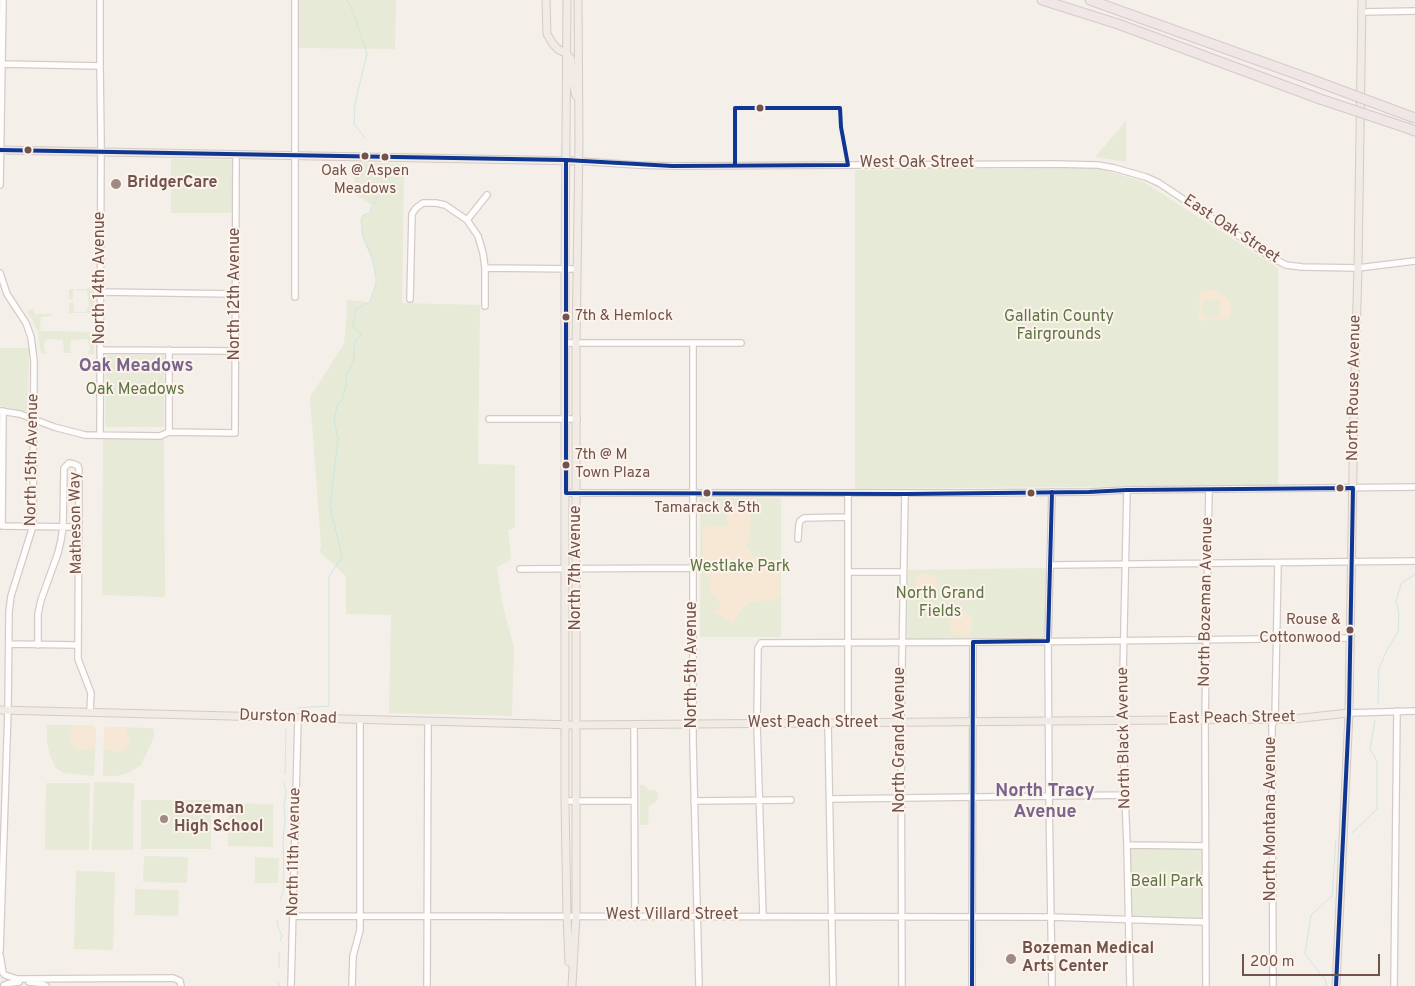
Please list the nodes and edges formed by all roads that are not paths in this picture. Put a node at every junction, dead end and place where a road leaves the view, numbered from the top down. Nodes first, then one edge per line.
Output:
1 (3, 0) edge
2 (100, 0) edge
3 (295, 0) edge
4 (546, 0) edge
5 (568, 0) edge
6 (578, 0) edge
7 (1042, 0) edge
8 (1090, 0) edge
9 (1362, 0) edge
10 (1415, 11) edge
11 (1362, 12) junction
12 (566, 53) junction
13 (578, 55) junction
14 (2, 64) junction
15 (100, 66) junction
16 (578, 108) junction
17 (1415, 118) edge
18 (1411, 129) edge
19 (0, 150) edge
20 (101, 152) junction
21 (236, 154) junction
22 (294, 156) junction
23 (566, 160) junction
24 (578, 161) junction
25 (1053, 164) joint
26 (0, 185) edge
27 (487, 195) dead end
28 (467, 220) junction
29 (1415, 261) edge
30 (485, 268) junction
31 (1358, 268) junction
32 (565, 269) junction
33 (577, 269) junction
34 (0, 273) edge
35 (101, 292) junction
36 (236, 294) junction
37 (295, 297) dead end
38 (410, 299) dead end
39 (485, 306) dead end
40 (566, 343) junction
41 (576, 343) junction
42 (693, 343) junction
43 (741, 343) dead end
44 (100, 350) junction
45 (169, 350) junction
46 (235, 350) junction
47 (1, 411) edge
48 (34, 419) junction
49 (489, 419) dead end
50 (565, 419) junction
51 (577, 419) junction
52 (169, 432) junction
53 (100, 435) junction
54 (1415, 487) edge
55 (1352, 488) junction
56 (1209, 489) junction
57 (1127, 490) junction
58 (1052, 492) junction
59 (566, 493) junction
60 (577, 493) junction
61 (694, 493) junction
62 (848, 493) junction
63 (905, 494) junction
64 (848, 517) junction
65 (33, 526) junction
66 (63, 527) junction
67 (78, 527) junction
68 (798, 539) dead end
69 (1352, 562) junction
70 (1415, 562) edge
71 (1278, 563) junction
72 (1207, 564) junction
73 (1050, 565) junction
74 (1125, 565) junction
75 (693, 568) junction
76 (520, 569) dead end
77 (565, 569) junction
78 (577, 569) junction
79 (848, 572) junction
80 (903, 572) junction
81 (1277, 638) junction
82 (1350, 638) junction
83 (1206, 639) junction
84 (1124, 640) junction
85 (1048, 641) junction
86 (973, 642) junction
87 (849, 643) junction
88 (902, 643) junction
89 (9, 644) junction
90 (38, 644) junction
91 (78, 645) junction
92 (0, 710) edge
93 (8, 710) junction
94 (1415, 711) edge
95 (90, 712) junction
96 (1397, 712) junction
97 (1349, 713) junction
98 (298, 718) junction
99 (360, 720) junction
100 (1205, 720) junction
101 (1275, 720) junction
102 (1122, 721) junction
103 (428, 722) junction
104 (1049, 722) junction
105 (901, 723) junction
106 (973, 723) junction
107 (693, 724) junction
108 (757, 724) junction
109 (828, 724) junction
110 (848, 724) junction
111 (565, 725) junction
112 (576, 725) junction
113 (634, 725) junction
114 (1125, 795) junction
115 (1048, 796) junction
116 (972, 797) junction
117 (901, 798) junction
118 (830, 799) junction
119 (760, 800) junction
120 (791, 800) dead end
121 (565, 801) junction
122 (576, 801) junction
123 (634, 801) junction
124 (694, 801) junction
125 (1127, 845) junction
126 (1205, 846) junction
127 (293, 916) junction
128 (360, 916) junction
129 (428, 916) junction
130 (567, 916) junction
131 (576, 916) junction
132 (635, 916) junction
133 (697, 917) junction
134 (763, 917) junction
135 (832, 917) junction
136 (902, 917) junction
137 (972, 917) junction
138 (1050, 917) junction
139 (1129, 920) junction
140 (1206, 922) junction
141 (0, 951) edge
142 (0, 955) edge
143 (3, 974) edge
144 (4, 985) edge
145 (46, 986) edge
146 (181, 986) edge
147 (291, 986) edge
148 (352, 986) edge
149 (427, 986) edge
150 (571, 986) edge
151 (699, 986) edge
152 (833, 986) edge
153 (902, 986) edge
154 (972, 986) edge
155 (1052, 986) edge
156 (1130, 986) edge
157 (1206, 986) edge
158 (1273, 986) edge
159 (1336, 986) edge
160 (1394, 986) edge

1 - 14 street
2 - 15 street, North 14th Avenue
3 - 22 street
4 - 12 main road
5 - 12 main road, North 7th Avenue
5 - 13 main road
6 - 13 main road, North 7th Avenue
7 - 18 highway, bridge
8 - 17 highway, bridge
9 - 11 main road, North Rouse Avenue
10 - 11 street
11 - 31 main road, North Rouse Avenue
12 - 16 main road
12 - 23 main road, North 7th Avenue
13 - 16 main road, North 7th Avenue
14 - 15 street
14 - 19 street
15 - 20 street, North 14th Avenue
16 - 24 main road, North 7th Avenue
19 - 20 main road, West Oak Street
19 - 26 street
20 - 21 main road, West Oak Street
20 - 35 street, North 14th Avenue
21 - 22 main road, West Oak Street
21 - 36 street, North 12th Avenue
22 - 23 main road, West Oak Street
22 - 37 street
23 - 24 main road, West Oak Street
23 - 32 main road, North 7th Avenue
24 - 25 street, West Oak Street
24 - 33 main road, North 7th Avenue
25 - 31 street, East Oak Street
27 - 28 street
28 - 30 street
28 - 38 street
29 - 31 street, East Oak Street
30 - 32 street
30 - 39 street
31 - 55 main road, North Rouse Avenue
32 - 33 street
32 - 40 main road, North 7th Avenue
33 - 41 main road, North 7th Avenue
34 - 48 street, North 15th Avenue
35 - 36 street
35 - 44 street, North 14th Avenue
36 - 46 street, North 12th Avenue
40 - 41 street
40 - 50 main road, North 7th Avenue
41 - 42 street
41 - 51 main road, North 7th Avenue
42 - 43 street
42 - 61 street, North 5th Avenue
44 - 45 street
44 - 53 street, North 14th Avenue
45 - 46 street
45 - 52 street
46 - 52 street, North 12th Avenue
47 - 48 street
47 - 65 street
48 - 53 street
48 - 65 street, North 15th Avenue
49 - 50 street
50 - 51 street
50 - 59 main road, North 7th Avenue
51 - 60 main road, North 7th Avenue
52 - 53 street
54 - 55 street
55 - 56 street
55 - 69 main road, North Rouse Avenue
56 - 57 street
56 - 72 street, North Bozeman Avenue
57 - 58 street
57 - 74 street, North Black Avenue
58 - 63 street
58 - 73 street
59 - 60 street
59 - 77 main road, North 7th Avenue
60 - 61 street
60 - 78 main road, North 7th Avenue
61 - 62 street
61 - 75 street, North 5th Avenue
62 - 63 street
62 - 64 street
63 - 80 street, North Grand Avenue
64 - 68 street
64 - 79 street
65 - 66 street
65 - 89 street, North 15th Avenue
66 - 67 street
66 - 67 street, Matheson Way
66 - 90 street, Matheson Way
67 - 91 street, Matheson Way
69 - 70 street
69 - 71 street
69 - 82 main road, North Rouse Avenue
71 - 72 street
71 - 81 street, North Montana Avenue
72 - 74 street
72 - 83 street, North Bozeman Avenue
73 - 74 street
73 - 85 street
74 - 84 street, North Black Avenue
75 - 78 street
75 - 107 street, North 5th Avenue
76 - 77 street
77 - 78 street
77 - 111 main road, North 7th Avenue
78 - 112 main road, North 7th Avenue
79 - 80 street
79 - 87 street
80 - 88 street, North Grand Avenue
81 - 82 street
81 - 83 street
81 - 101 street, North Montana Avenue
82 - 97 main road, North Rouse Avenue
83 - 84 street
83 - 100 street, North Bozeman Avenue
84 - 85 street
84 - 102 street, North Black Avenue
85 - 86 street
85 - 104 street
86 - 88 street
86 - 106 street
87 - 88 street
87 - 108 street
87 - 110 street
88 - 105 street, North Grand Avenue
89 - 90 street
89 - 93 street, North 15th Avenue
90 - 91 street
91 - 95 street, Matheson Way
92 - 93 main road, Durston Road
93 - 95 main road, Durston Road
93 - 141 street, North 15th Avenue
94 - 96 street, East Peach Street
95 - 98 main road, Durston Road
96 - 97 street, East Peach Street
96 - 160 street
97 - 101 main road, East Peach Street
97 - 159 main road, North Rouse Avenue
98 - 99 main road, Durston Road
98 - 127 street, North 11th Avenue
99 - 103 main road, Durston Road
99 - 128 street
100 - 101 main road, East Peach Street
100 - 102 main road, East Peach Street
100 - 126 street, North Bozeman Avenue
101 - 158 street, North Montana Avenue
102 - 104 main road, East Peach Street
102 - 114 street, North Black Avenue
103 - 111 main road, Durston Road
103 - 129 street
104 - 106 main road, West Peach Street
104 - 115 street
105 - 106 main road, West Peach Street
105 - 110 main road, West Peach Street
105 - 117 street, North Grand Avenue
106 - 116 street
107 - 108 main road, West Peach Street
107 - 113 main road, West Peach Street
107 - 124 street, North 5th Avenue
108 - 109 main road, West Peach Street
108 - 119 street
109 - 110 main road, West Peach Street
109 - 118 street
111 - 112 main road, Durston Road
111 - 121 main road, North 7th Avenue
112 - 113 main road, West Peach Street
112 - 122 main road, North 7th Avenue
113 - 123 street
114 - 115 street
114 - 125 street, North Black Avenue
115 - 116 street
115 - 138 street
116 - 117 street
116 - 137 street
117 - 118 street
117 - 136 street, North Grand Avenue
118 - 135 street
119 - 120 street
119 - 124 street
119 - 134 street
121 - 122 street
121 - 130 main road, North 7th Avenue
122 - 123 street
122 - 131 main road, North 7th Avenue
123 - 132 street
124 - 133 street, North 5th Avenue
125 - 126 street
125 - 139 street, North Black Avenue
126 - 140 street, North Bozeman Avenue
127 - 128 street, West Villard Street
127 - 147 street, North 11th Avenue
128 - 129 street, West Villard Street
128 - 148 street
129 - 130 street, West Villard Street
129 - 149 street
130 - 131 street, West Villard Street
130 - 150 main road, North 7th Avenue
131 - 132 street, West Villard Street
131 - 150 main road, North 7th Avenue
132 - 133 street, West Villard Street
133 - 134 street, West Villard Street
133 - 151 street, North 5th Avenue
134 - 135 street, West Villard Street
135 - 136 street, West Villard Street
135 - 152 street
136 - 137 street, West Villard Street
136 - 153 street, North Grand Avenue
137 - 138 street, West Villard Street
137 - 154 street
138 - 139 street, West Villard Street
138 - 155 street
139 - 140 street, West Villard Street
139 - 156 street, North Black Avenue
140 - 157 street, North Bozeman Avenue
142 - 143 street
143 - 144 street
143 - 146 street
144 - 145 street

